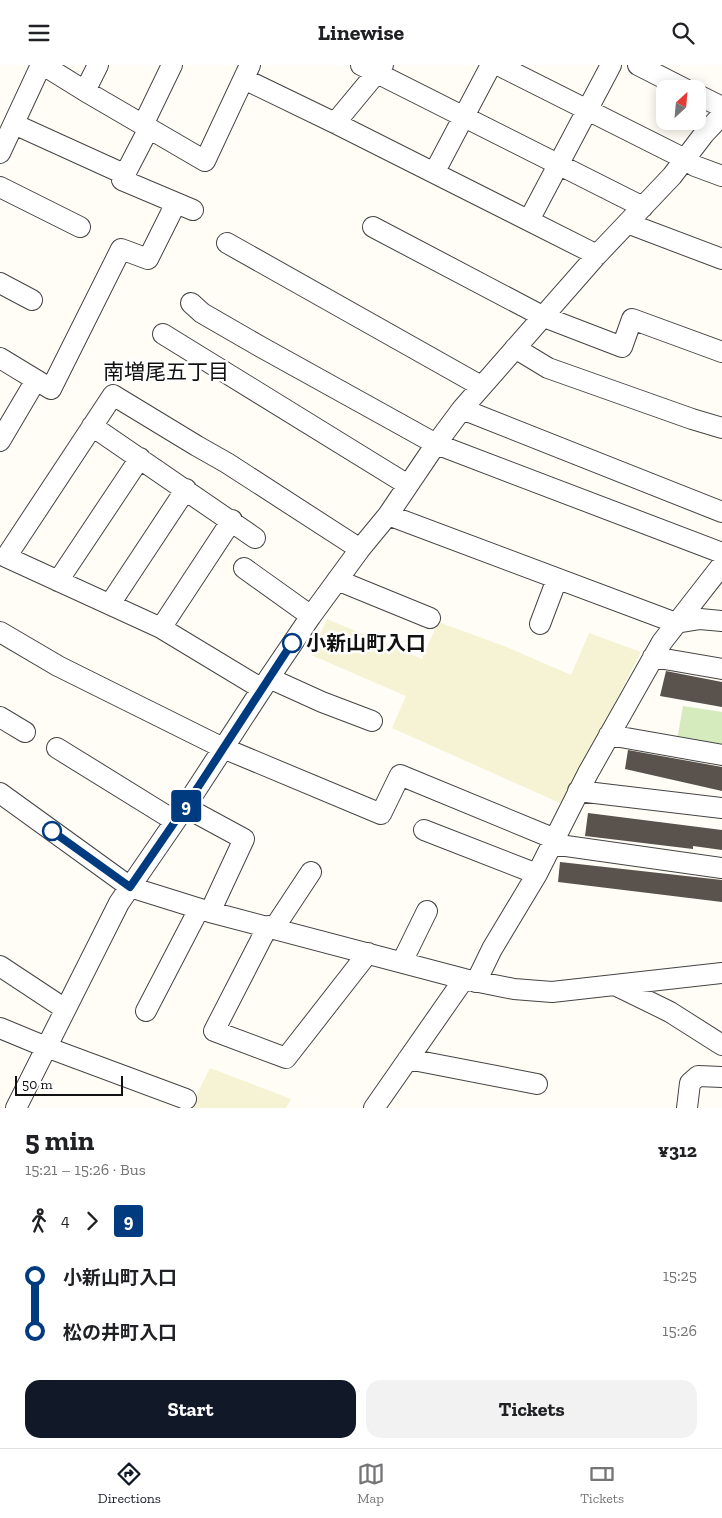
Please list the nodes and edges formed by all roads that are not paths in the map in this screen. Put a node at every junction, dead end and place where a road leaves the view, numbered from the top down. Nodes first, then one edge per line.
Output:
1 (42, 65) edge
2 (98, 65) edge
3 (172, 65) edge
4 (491, 65) edge
5 (498, 65) edge
6 (611, 65) edge
7 (373, 67) edge
8 (648, 67) edge
9 (247, 72) edge
10 (670, 80) edge
11 (85, 91) junction
12 (706, 99) edge
13 (722, 107) edge
14 (588, 110) junction
15 (722, 115) edge
16 (464, 116) junction
17 (335, 123) junction
18 (14, 124) junction
19 (146, 126) junction
20 (0, 151) edge
21 (686, 159) junction
22 (559, 165) junction
23 (434, 173) junction
24 (124, 175) junction
25 (722, 176) edge
26 (0, 187) edge
27 (643, 207) junction
28 (530, 220) junction
29 (627, 223) junction
30 (80, 227) dead end
31 (373, 227) dead end
32 (227, 243) dead end
33 (597, 255) junction
34 (722, 259) edge
35 (0, 283) edge
36 (32, 300) dead end
37 (191, 303) dead end
38 (544, 317) junction
39 (163, 334) dead end
40 (515, 348) junction
41 (722, 352) edge
42 (0, 358) edge
43 (36, 380) junction
44 (482, 386) junction
45 (462, 409) junction
46 (92, 426) junction
47 (722, 428) edge
48 (0, 441) edge
49 (436, 444) junction
50 (140, 458) junction
51 (408, 485) junction
52 (186, 489) junction
53 (722, 512) edge
54 (388, 515) junction
55 (232, 521) junction
56 (255, 538) dead end
57 (360, 549) junction
58 (722, 553) edge
59 (722, 565) edge
60 (244, 568) dead end
61 (557, 579) junction
62 (337, 580) junction
63 (58, 581) junction
64 (110, 604) junction
65 (311, 616) junction
66 (430, 619) dead end
67 (722, 621) edge
68 (676, 623) junction
69 (540, 624) dead end
70 (161, 628) junction
71 (0, 632) edge
72 (653, 657) junction
73 (722, 669) edge
74 (265, 684) junction
75 (0, 717) edge
76 (372, 721) dead end
77 (25, 732) dead end
78 (609, 735) junction
79 (57, 748) dead end
80 (224, 748) junction
81 (722, 755) edge
82 (578, 791) junction
83 (0, 793) edge
84 (722, 808) edge
85 (180, 814) junction
86 (424, 830) dead end
87 (553, 841) junction
88 (722, 868) edge
89 (311, 872) dead end
90 (537, 873) junction
91 (130, 887) junction
92 (205, 910) junction
93 (427, 911) dead end
94 (271, 927) junction
95 (368, 953) junction
96 (402, 962) junction
97 (0, 966) edge
98 (722, 973) edge
99 (470, 980) junction
100 (617, 986) junction
101 (65, 1009) junction
102 (146, 1011) dead end
103 (0, 1028) edge
104 (722, 1045) edge
105 (46, 1047) junction
106 (408, 1059) junction
107 (722, 1077) edge
108 (537, 1084) dead end
109 (186, 1099) dead end
110 (16, 1108) edge
111 (374, 1108) edge
112 (686, 1108) edge

1 - 11 street
1 - 18 street
2 - 11 street
3 - 19 street
4 - 16 street
5 - 14 street
6 - 14 street
7 - 16 street
7 - 17 street
8 - 10 street
9 - 17 street
9 - 19 street
11 - 19 street
12 - 13 street
14 - 21 street
14 - 22 street
15 - 21 street
16 - 22 street
16 - 23 street
17 - 23 street
18 - 20 street
18 - 24 street
19 - 24 street
21 - 25 street
21 - 27 street
22 - 27 street
22 - 28 street
23 - 28 street
24 - 43 street
26 - 30 street
27 - 29 street
28 - 33 street
29 - 33 street
29 - 34 street
31 - 38 street
32 - 44 street
33 - 38 street
35 - 36 street
37 - 49 street
38 - 40 street
38 - 41 street
39 - 51 street
40 - 44 street
40 - 47 street
42 - 43 street
43 - 48 street
44 - 45 street
45 - 49 street
45 - 53 street
46 - 50 street
46 - 57 street
46 - 63 street
49 - 51 street
49 - 58 street
50 - 52 street
50 - 63 street
51 - 54 street
52 - 55 street
52 - 64 street
54 - 57 street
54 - 61 street
55 - 56 street
55 - 70 street
57 - 62 street
59 - 68 street
60 - 65 street
61 - 68 street
61 - 69 street
62 - 65 street
62 - 66 street
63 - 64 street
64 - 70 street
65 - 74 street
67 - 68 street
68 - 72 street
70 - 74 street
71 - 80 street
72 - 73 street
72 - 78 street
74 - 76 street
74 - 80 street
75 - 77 street
78 - 81 street
78 - 82 street
79 - 85 street
80 - 85 street
80 - 87 street
82 - 84 street
82 - 87 street
83 - 91 street
85 - 91 street
85 - 92 street
86 - 90 street
87 - 88 street
87 - 90 street
89 - 94 street
90 - 99 street
91 - 92 street
91 - 101 street
92 - 94 street
92 - 102 street
93 - 96 street
94 - 95 street
94 - 95 street
95 - 96 street
96 - 99 street
97 - 101 street
98 - 100 street
99 - 100 street
99 - 106 street
100 - 104 street
101 - 105 street
103 - 105 street
105 - 109 street
105 - 110 street
106 - 108 street
106 - 111 street
107 - 112 street

